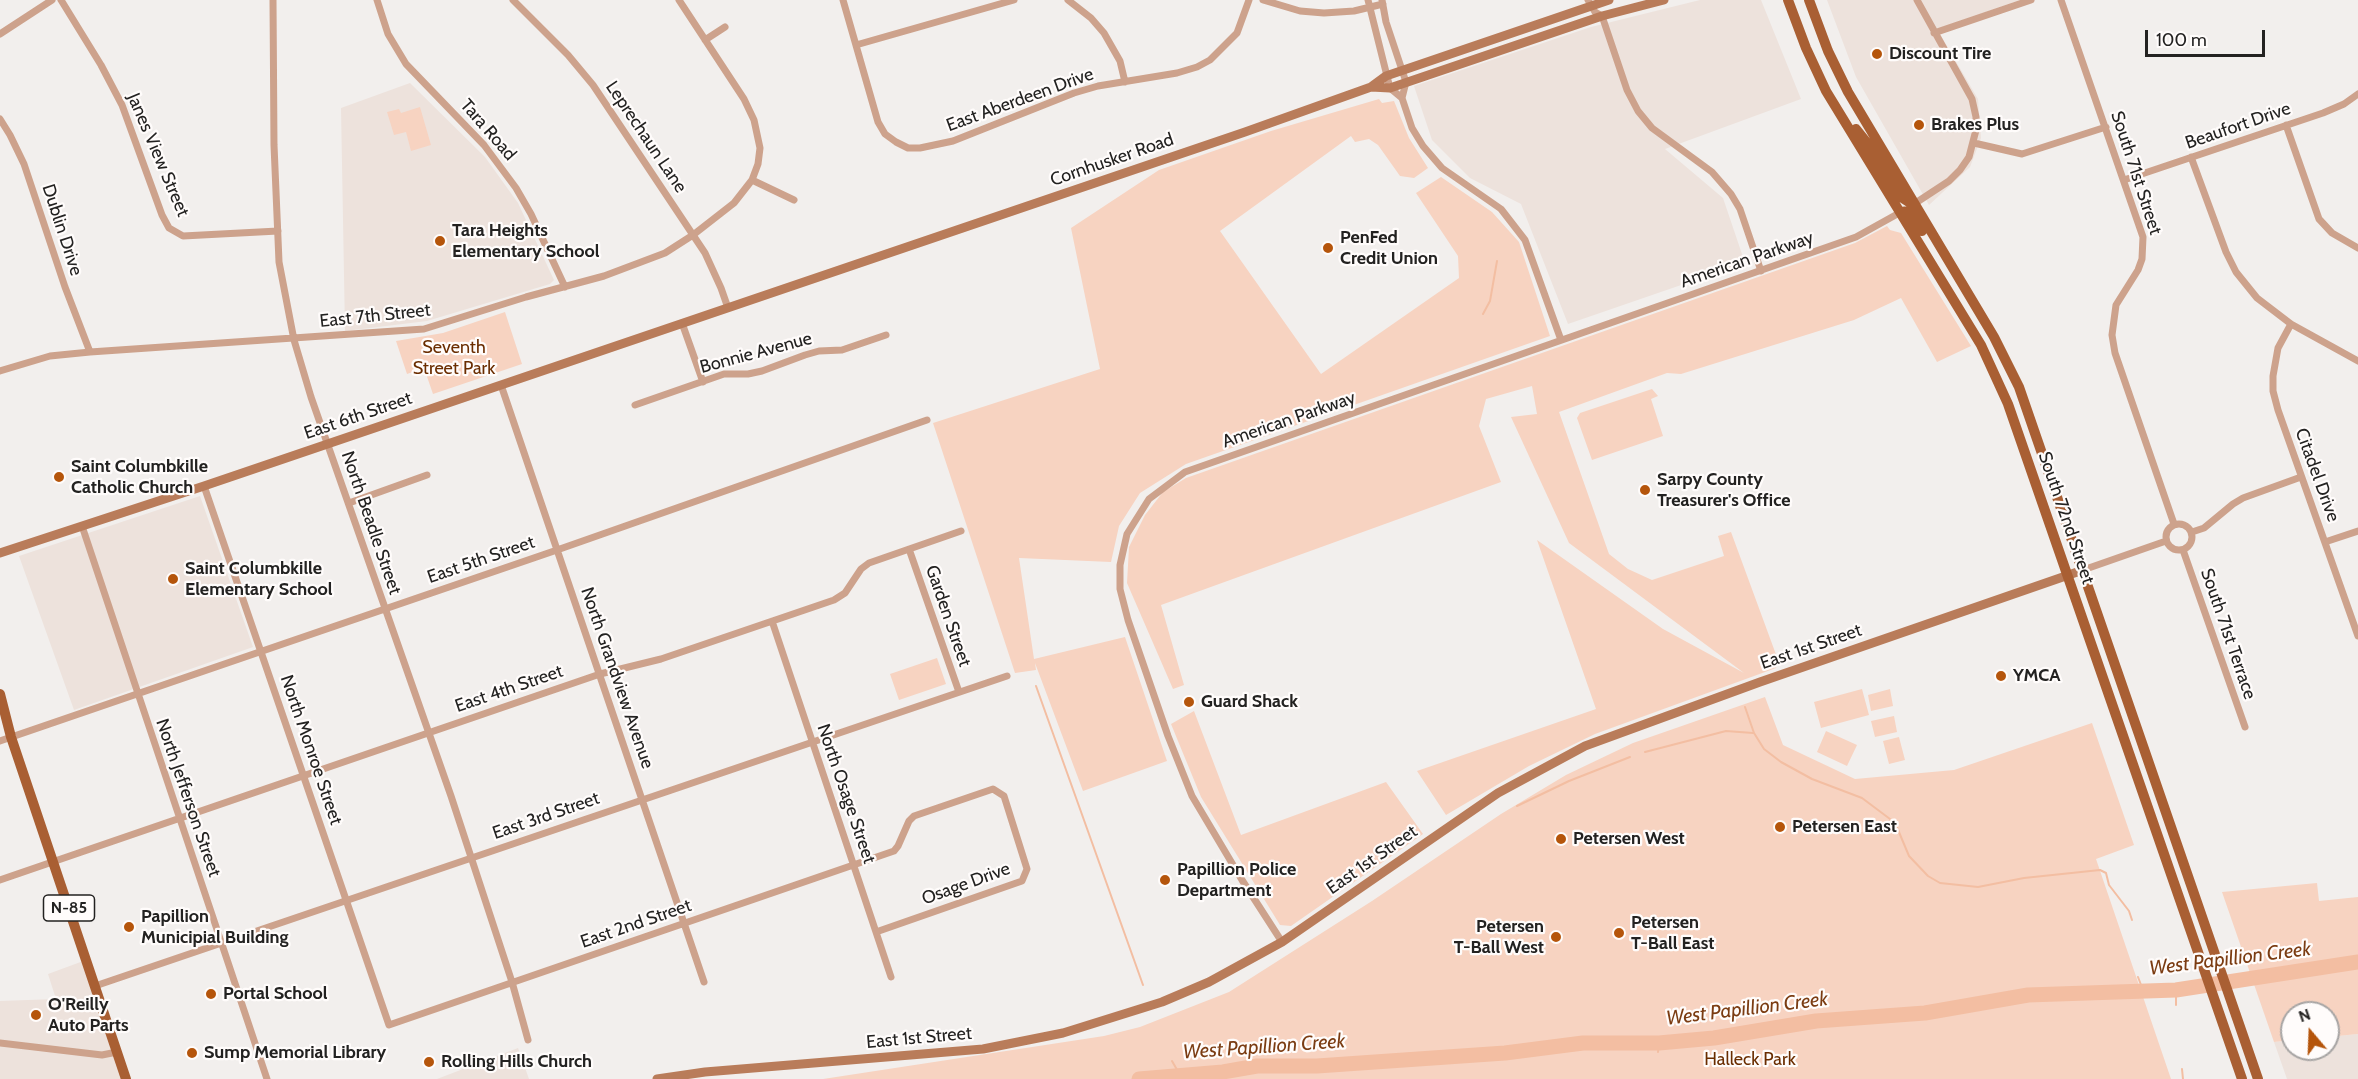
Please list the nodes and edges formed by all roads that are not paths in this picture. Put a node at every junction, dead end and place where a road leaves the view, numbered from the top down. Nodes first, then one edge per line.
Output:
1 (52, 0) edge
2 (61, 0) edge
3 (273, 0) edge
4 (377, 0) edge
5 (513, 0) edge
6 (679, 0) edge
7 (843, 0) edge
8 (1014, 0) edge
9 (1068, 0) edge
10 (1249, 0) edge
11 (1263, 0) edge
12 (1607, 0) edge
13 (1664, 0) edge
14 (1788, 0) edge
15 (1809, 0) edge
16 (1917, 0) edge
17 (2031, 0) edge
18 (2061, 0) edge
19 (1382, 2) edge
20 (1589, 3) edge
21 (1368, 4) edge
22 (1602, 16) junction
23 (725, 27) dead end
24 (1934, 33) junction
25 (0, 34) edge
26 (705, 40) junction
27 (856, 45) junction
28 (1402, 70) junction
29 (1386, 76) junction
30 (1125, 82) junction
31 (1406, 82) junction
32 (1371, 87) junction
33 (1390, 88) junction
34 (2358, 94) edge
35 (1402, 98) junction
36 (1838, 112) junction
37 (0, 119) edge
38 (2286, 126) junction
39 (2106, 127) junction
40 (1974, 142) junction
41 (2191, 157) junction
42 (752, 180) junction
43 (2124, 180) junction
44 (794, 200) dead end
45 (1914, 204) junction
46 (1901, 212) junction
47 (278, 231) junction
48 (693, 235) junction
49 (2358, 248) edge
50 (861, 261) joint
51 (1761, 271) junction
52 (565, 287) junction
53 (1967, 291) junction
54 (728, 308) junction
55 (682, 323) junction
56 (2291, 324) junction
57 (886, 334) dead end
58 (294, 340) junction
59 (1560, 340) junction
60 (90, 352) junction
61 (2358, 361) edge
62 (0, 371) edge
63 (703, 382) junction
64 (501, 385) junction
65 (635, 405) dead end
66 (927, 420) dead end
67 (328, 444) junction
68 (427, 475) dead end
69 (2301, 477) junction
70 (204, 486) junction
71 (349, 503) junction
72 (2174, 524) junction
73 (82, 526) junction
74 (962, 531) dead end
75 (2358, 531) edge
76 (2192, 532) junction
77 (2166, 541) junction
78 (2325, 542) junction
79 (909, 549) junction
80 (557, 550) junction
81 (2183, 550) junction
82 (0, 553) edge
83 (2083, 570) junction
84 (2069, 575) junction
85 (385, 608) junction
86 (772, 621) junction
87 (2358, 635) edge
88 (261, 651) junction
89 (600, 674) junction
90 (1007, 676) dead end
91 (959, 692) junction
92 (0, 694) edge
93 (137, 694) junction
94 (0, 718) edge
95 (2245, 728) dead end
96 (429, 733) junction
97 (5, 739) edge
98 (812, 742) junction
99 (304, 777) junction
100 (643, 799) junction
101 (179, 820) junction
102 (892, 851) joint
103 (471, 857) junction
104 (53, 862) junction
105 (855, 865) junction
106 (0, 879) edge
107 (346, 900) junction
108 (686, 924) junction
109 (876, 932) junction
110 (1282, 942) junction
111 (221, 944) junction
112 (891, 977) dead end
113 (512, 982) junction
114 (704, 982) dead end
115 (95, 986) junction
116 (389, 1025) joint
117 (528, 1040) dead end
118 (0, 1043) edge
119 (117, 1052) junction
120 (126, 1079) edge
121 (267, 1079) edge
122 (657, 1079) edge
123 (2242, 1079) edge
124 (2258, 1079) edge

1 - 25 street
2 - 47 street, Janes View Street
3 - 47 street, North Beadle Street
4 - 52 street, Tara Road
5 - 48 street, Leprechaun Lane
6 - 26 street
7 - 27 street
8 - 27 street
9 - 30 street
10 - 30 street, East Aberdeen Drive
11 - 21 street
12 - 20 main road, Cornhusker Road
12 - 22 street
13 - 22 main road, Cornhusker Road
14 - 36 main road, South 72nd Street
15 - 45 main road, South 72nd Street
16 - 24 street
17 - 24 street
18 - 39 street, South 71st Street
19 - 21 street
19 - 28 street
20 - 22 street
20 - 28 main road, Cornhusker Road
21 - 29 street
22 - 31 main road, Cornhusker Road
22 - 51 street
23 - 26 street
24 - 40 street
26 - 42 street
27 - 30 street, East Aberdeen Drive
28 - 29 main road, Cornhusker Road
28 - 31 street
29 - 32 main road, Cornhusker Road
29 - 33 street
31 - 33 main road, Cornhusker Road
31 - 35 street
32 - 33 main road, Cornhusker Road
32 - 50 main road, Cornhusker Road
33 - 35 street
34 - 38 street, Beaufort Drive
35 - 59 street
36 - 45 main road
36 - 46 main road, South 72nd Street
37 - 60 street, Dublin Drive
38 - 41 street, Beaufort Drive
38 - 49 street
39 - 40 street
39 - 43 street, South 71st Street
40 - 45 street
41 - 43 street, Beaufort Drive
41 - 56 street
42 - 44 street
42 - 48 street, East 7th Street
43 - 72 street, South 71st Street
45 - 53 main road, South 72nd Street
46 - 51 street, American Parkway
46 - 53 main road
46 - 84 main road, South 72nd Street
47 - 58 street, North Beadle Street
48 - 52 street, East 7th Street
48 - 54 street, Leprechaun Lane
50 - 54 main road, East 6th Street
51 - 59 street, American Parkway
52 - 58 street, East 7th Street
53 - 83 main road, South 72nd Street
54 - 55 main road, East 6th Street
55 - 63 street
55 - 64 main road, East 6th Street
56 - 61 street
56 - 69 street, Citadel Drive
57 - 63 street, Bonnie Avenue
58 - 60 street, East 7th Street
58 - 67 street, North Beadle Street
59 - 110 street, American Parkway
60 - 62 street, East 7th Street
63 - 65 street, Bonnie Avenue
64 - 67 main road, East 6th Street
64 - 80 street, North Grandview Avenue
66 - 80 street, East 5th Street
67 - 70 main road, East 6th Street
67 - 71 street, North Beadle Street
68 - 71 street
69 - 76 street
69 - 78 street, Citadel Drive
70 - 73 main road, East 6th Street
70 - 88 street, North Monroe Street
71 - 85 street, North Beadle Street
72 - 76 street
72 - 77 street
73 - 82 main road, East 6th Street
73 - 93 street, North Jefferson Street
74 - 79 street, East 4th Street
75 - 78 street
76 - 81 street
77 - 81 street
77 - 83 street
78 - 87 street, Citadel Drive
79 - 86 street, East 4th Street
79 - 91 street, Garden Street
80 - 85 street, East 5th Street
80 - 89 street, North Grandview Avenue
81 - 95 street, South 71st Terrace
83 - 84 main road, East 1st Street
83 - 124 main road, South 72nd Street
84 - 110 main road, East 1st Street
84 - 123 main road, South 72nd Street
85 - 88 street, East 5th Street
85 - 96 street, North Beadle Street
86 - 89 street, East 4th Street
86 - 98 street, North Osage Street
88 - 93 street, East 5th Street
88 - 99 street, North Monroe Street
89 - 96 street, East 4th Street
89 - 100 street, North Grandview Avenue
90 - 91 street, East 3rd Street
91 - 98 street, East 3rd Street
92 - 97 main road, N-85
93 - 97 street, East 5th Street
93 - 101 street, North Jefferson Street
94 - 97 main road, N-85
96 - 99 street, East 4th Street
96 - 103 street, North Beadle Street
97 - 104 main road, N-85
98 - 100 street, East 3rd Street
98 - 105 street, North Osage Street
99 - 101 street, East 4th Street
99 - 107 street, North Monroe Street
100 - 103 street, East 3rd Street
100 - 108 street, North Grandview Avenue
101 - 104 street, East 4th Street
101 - 111 street, North Jefferson Street
102 - 105 street, East 2nd Street
102 - 109 street, Osage Drive
103 - 107 street, East 3rd Street
103 - 113 street, North Beadle Street
104 - 106 street, East 4th Street
104 - 115 main road, N-85
105 - 108 street, East 2nd Street
105 - 109 street, North Osage Street
107 - 111 street, East 3rd Street
107 - 116 street, North Monroe Street
108 - 113 street, East 2nd Street
108 - 114 street, North Grandview Avenue
109 - 112 street, North Osage Street
110 - 122 main road, East 1st Street
111 - 115 street, East 3rd Street
111 - 121 street, North Jefferson Street
113 - 116 street, East 2nd Street
113 - 117 street, North Beadle Street
115 - 119 main road, N-85
118 - 119 street
119 - 120 main road, N-85

